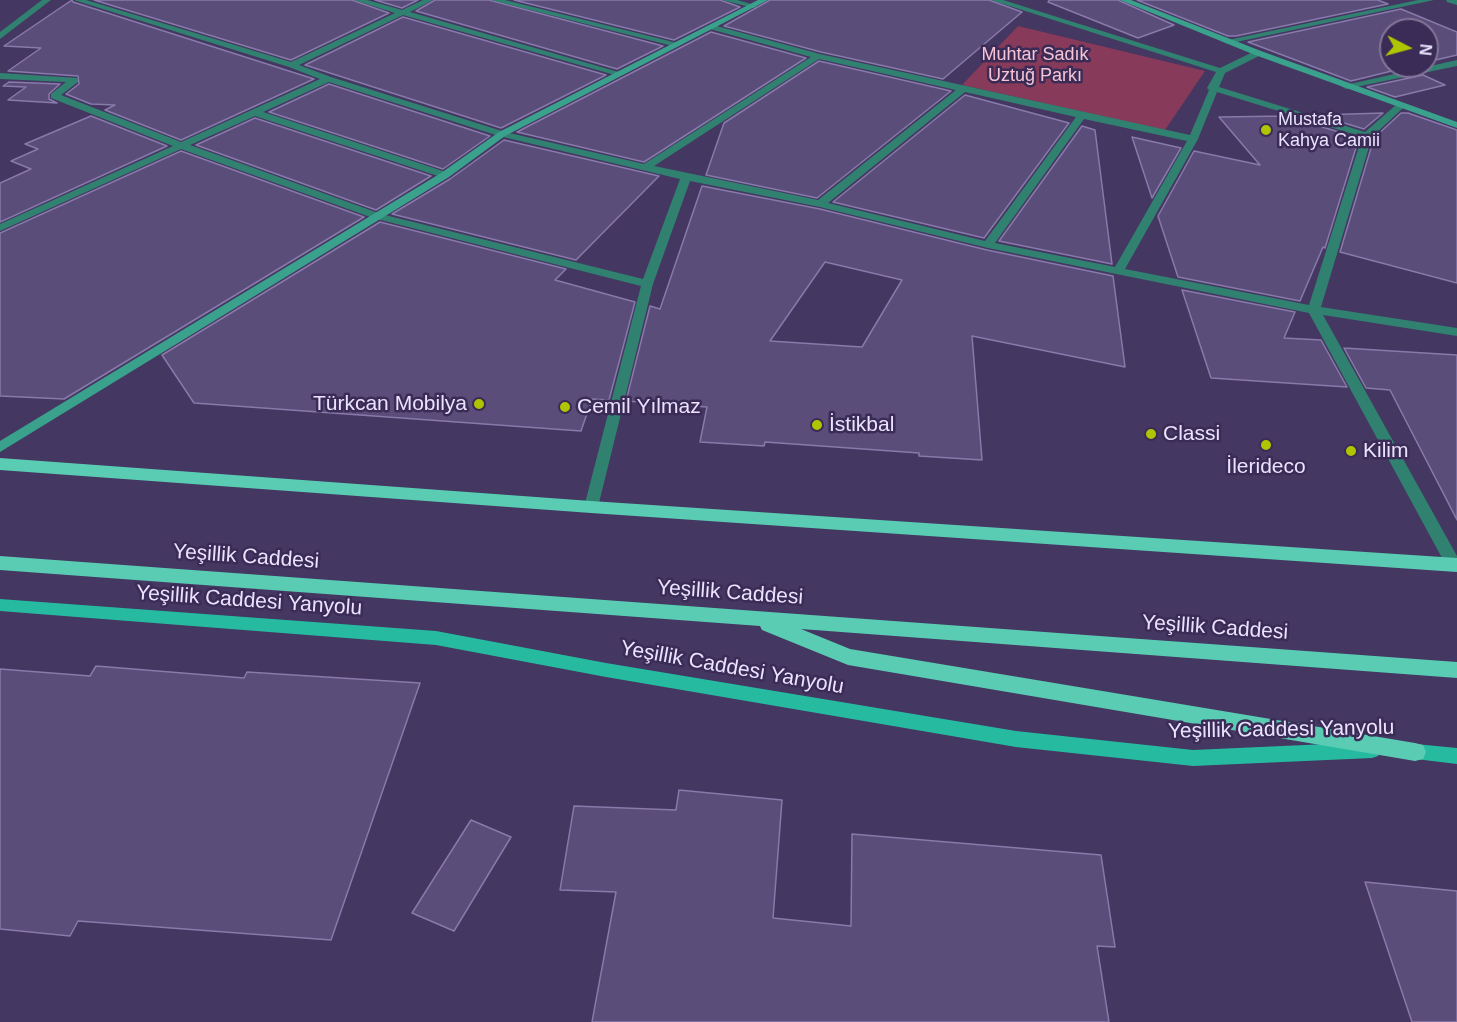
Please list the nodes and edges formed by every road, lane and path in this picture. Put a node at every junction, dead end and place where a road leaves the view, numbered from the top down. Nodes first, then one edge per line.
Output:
1 (47, 0) edge
2 (79, 0) edge
3 (358, 0) edge
4 (429, 0) edge
5 (495, 0) edge
6 (726, 0) edge
7 (995, 0) edge
8 (1430, 0) edge
9 (1450, 0) edge
10 (1130, 1) edge
11 (759, 3) edge
12 (1457, 3) edge
13 (401, 13) junction
14 (713, 27) junction
15 (0, 36) edge
16 (1227, 41) junction
17 (677, 44) junction
18 (1258, 53) junction
19 (818, 56) junction
20 (1457, 63) edge
21 (292, 65) junction
22 (1221, 71) junction
23 (618, 73) junction
24 (0, 76) edge
25 (328, 80) junction
26 (1346, 86) junction
27 (963, 88) junction
28 (1212, 88) junction
29 (1400, 106) junction
30 (256, 113) junction
31 (1082, 116) junction
32 (1457, 125) edge
33 (502, 134) junction
34 (1367, 136) junction
35 (1193, 139) junction
36 (179, 145) junction
37 (648, 166) junction
38 (445, 175) junction
39 (686, 177) junction
40 (820, 204) junction
41 (377, 216) junction
42 (0, 228) edge
43 (988, 245) junction
44 (1118, 271) junction
45 (647, 284) junction
46 (1314, 310) junction
47 (1457, 332) edge
48 (0, 447) edge
49 (0, 464) edge
50 (591, 507) junction
51 (0, 563) edge
52 (1455, 565) edge
53 (0, 605) edge
54 (753, 619) junction
55 (1457, 669) edge
56 (1415, 752) junction
57 (1457, 756) edge

1 - 15 street
2 - 21 street
3 - 13 street
4 - 13 street
5 - 17 street
6 - 11 street
7 - 22 street
8 - 16 street
9 - 12 street
10 - 16 street
11 - 14 street
13 - 21 street
13 - 23 street
14 - 17 street
14 - 19 street
16 - 18 street
17 - 23 street
18 - 22 street
18 - 26 street
19 - 27 street
19 - 37 street
20 - 26 street
21 - 25 street
22 - 28 street
23 - 33 street
24 - 36 street
25 - 30 street
25 - 33 street
26 - 29 street
27 - 31 street
27 - 40 street
28 - 34 street
28 - 35 street
29 - 32 street
29 - 34 street
30 - 36 street
30 - 38 street
31 - 35 street
31 - 43 street
33 - 37 street
33 - 38 street
34 - 46 street
35 - 44 street
36 - 41 street
36 - 42 street
37 - 39 street
38 - 41 street
39 - 40 street
39 - 45 street
40 - 43 street
41 - 45 street
41 - 48 street
43 - 44 street
44 - 46 street
45 - 50 street
46 - 47 street
46 - 52 street
49 - 50 highway
50 - 52 highway
51 - 54 highway, Yeşillik Caddesi
53 - 56 main road, Yeşillik Caddesi Yanyolu
54 - 55 highway, Yeşillik Caddesi
54 - 56 highway
56 - 57 main road, Yeşillik Caddesi Yanyolu

